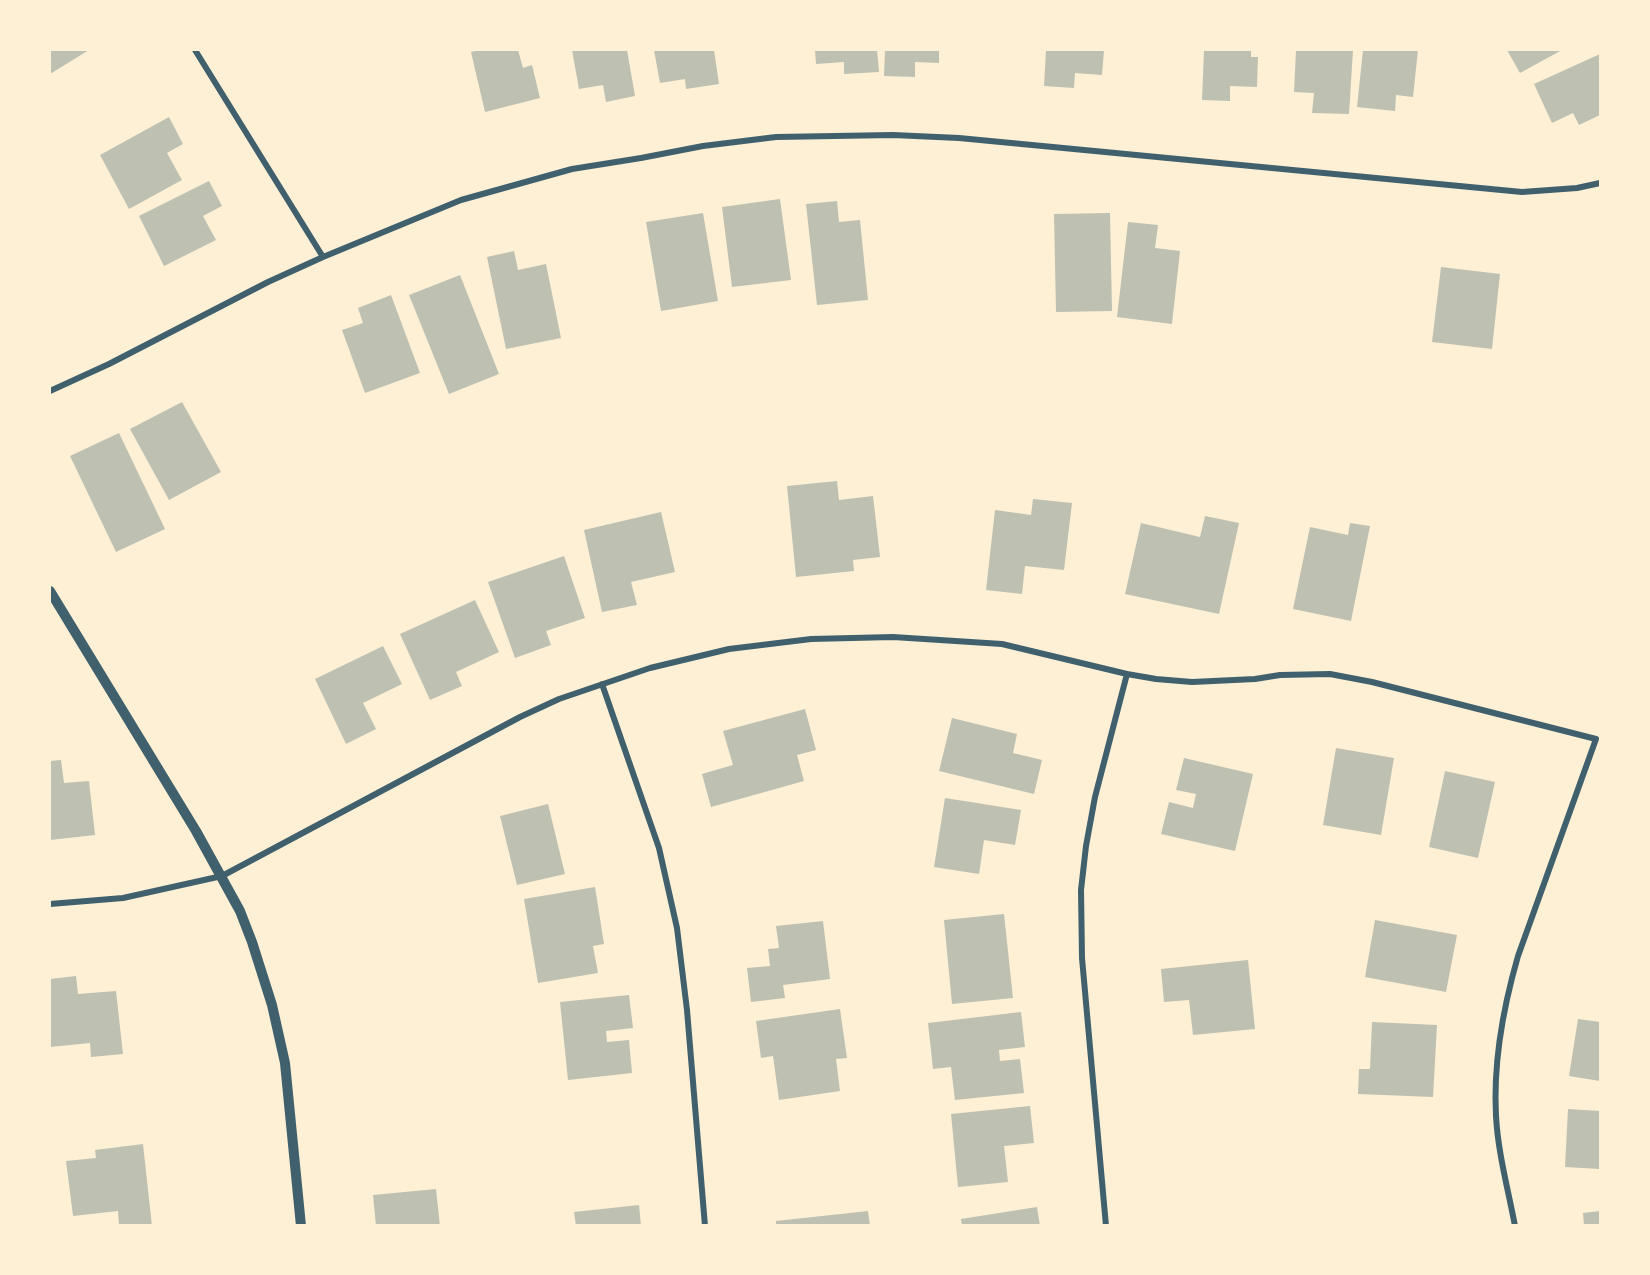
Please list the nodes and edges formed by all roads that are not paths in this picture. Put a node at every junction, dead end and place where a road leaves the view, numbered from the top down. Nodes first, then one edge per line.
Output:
1 (195, 50) edge
2 (1600, 183) edge
3 (323, 257) junction
4 (50, 391) edge
5 (50, 591) edge
6 (1127, 674) junction
7 (602, 684) junction
8 (222, 876) junction
9 (50, 904) edge
10 (301, 1226) edge
11 (705, 1226) edge
12 (1106, 1226) edge
13 (1515, 1226) edge

1 - 3 street
2 - 3 street
3 - 4 street
5 - 8 street
6 - 7 street
6 - 12 street
6 - 13 street
7 - 8 street
7 - 11 street
8 - 9 street
8 - 10 street

